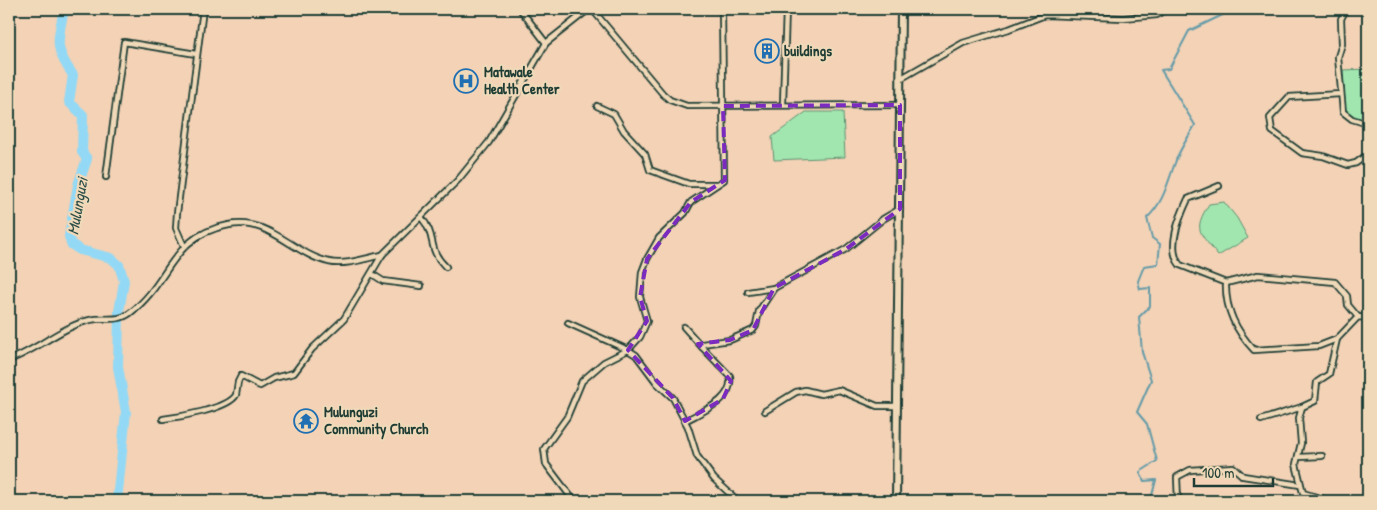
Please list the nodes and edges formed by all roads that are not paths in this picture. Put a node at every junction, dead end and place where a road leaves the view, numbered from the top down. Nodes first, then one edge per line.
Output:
1 (203, 9) edge
2 (520, 9) edge
3 (591, 9) edge
4 (722, 9) edge
5 (786, 9) edge
6 (901, 9) edge
7 (1166, 9) edge
8 (1346, 9) edge
9 (546, 43) junction
10 (196, 54) junction
11 (900, 79) junction
12 (1341, 94) junction
13 (783, 104) junction
14 (597, 106) dead end
15 (723, 106) junction
16 (900, 106) junction
17 (1368, 124) edge
18 (1368, 154) edge
19 (106, 177) dead end
20 (719, 184) junction
21 (1220, 186) dead end
22 (900, 209) junction
23 (421, 217) junction
24 (184, 246) junction
25 (382, 255) junction
26 (446, 267) dead end
27 (372, 274) junction
28 (1226, 283) junction
29 (421, 286) dead end
30 (774, 288) junction
31 (748, 292) dead end
32 (1358, 318) junction
33 (1368, 318) edge
34 (568, 323) dead end
35 (684, 326) dead end
36 (1337, 338) junction
37 (702, 347) junction
38 (628, 350) junction
39 (9, 360) edge
40 (897, 406) junction
41 (1302, 407) junction
42 (765, 411) dead end
43 (163, 419) dead end
44 (1261, 420) dead end
45 (685, 421) junction
46 (1322, 456) dead end
47 (1298, 457) junction
48 (1300, 485) junction
49 (574, 501) edge
50 (738, 501) edge
51 (896, 501) edge
52 (1178, 501) edge
53 (1330, 501) edge

1 - 10 street
2 - 9 street
3 - 9 street
3 - 15 street
4 - 15 street
5 - 13 street
6 - 11 main road
7 - 11 street
8 - 12 street
9 - 23 street
10 - 19 street
10 - 24 street
11 - 16 main road
12 - 17 street
12 - 18 street
13 - 15 street
13 - 16 street
14 - 20 street
15 - 20 street
16 - 22 main road
20 - 38 street
21 - 28 street
22 - 30 street
22 - 40 main road
23 - 25 street
23 - 26 street
24 - 25 street
24 - 39 street
25 - 27 street
27 - 29 street
27 - 43 street
28 - 32 street
28 - 36 street
30 - 31 street
30 - 37 street
32 - 33 street
32 - 36 street
34 - 38 street
35 - 37 street
36 - 41 street
37 - 45 street
38 - 45 street
38 - 49 street
40 - 42 street
40 - 51 main road
41 - 44 street
41 - 47 street
45 - 50 street
46 - 47 street
47 - 48 street
48 - 52 street
48 - 53 street

